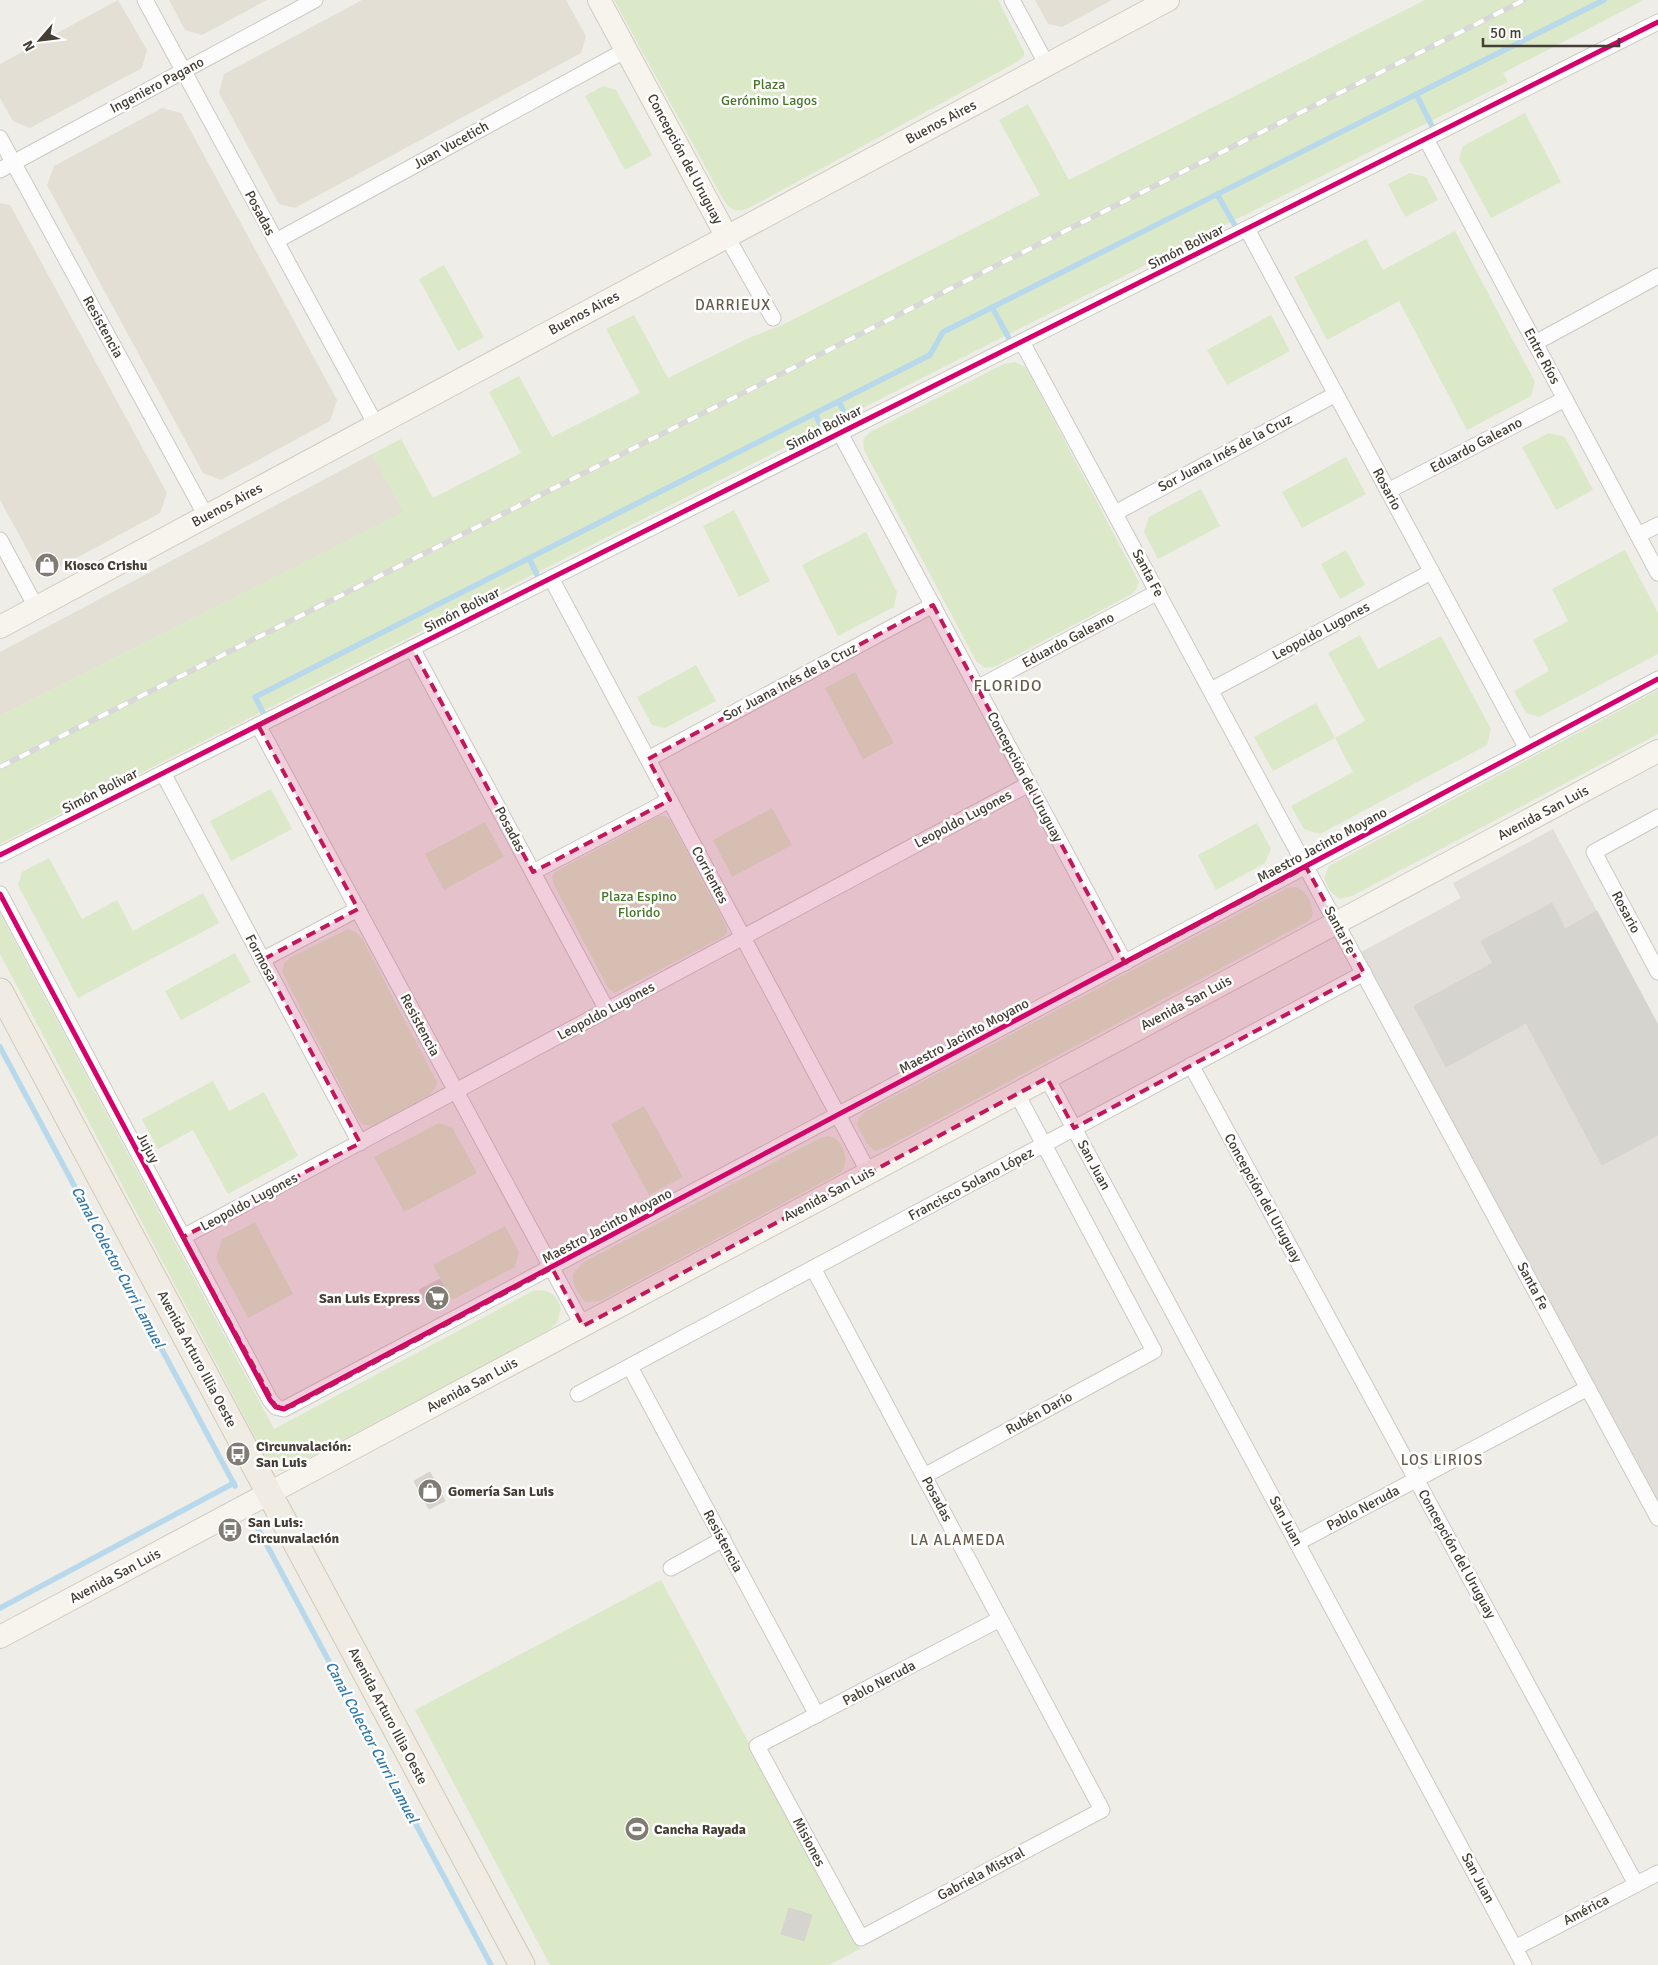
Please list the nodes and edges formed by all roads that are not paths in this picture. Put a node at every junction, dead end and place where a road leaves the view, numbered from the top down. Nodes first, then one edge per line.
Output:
1 (145, 0) edge
2 (315, 0) edge
3 (599, 0) edge
4 (1012, 0) edge
5 (1168, 0) edge
6 (1658, 22) edge
7 (626, 50) junction
8 (1047, 65) junction
9 (184, 71) junction
10 (0, 138) edge
11 (1426, 139) junction
12 (7, 166) edge
13 (1248, 229) junction
14 (727, 237) junction
15 (276, 241) junction
16 (1658, 276) edge
17 (773, 318) dead end
18 (1022, 342) junction
19 (1535, 342) junction
20 (1336, 394) junction
21 (1565, 399) junction
22 (376, 425) junction
23 (840, 433) junction
24 (1388, 491) junction
25 (1115, 513) junction
26 (206, 516) junction
27 (1658, 524) edge
28 (1638, 535) junction
29 (0, 540) edge
30 (1431, 572) junction
31 (1658, 573) edge
32 (551, 578) junction
33 (1158, 592) junction
34 (933, 605) junction
35 (36, 607) junction
36 (0, 627) edge
37 (412, 648) junction
38 (1658, 679) edge
39 (977, 688) junction
40 (1211, 690) junction
41 (258, 725) junction
42 (1527, 749) junction
43 (1658, 751) edge
44 (648, 759) junction
45 (162, 773) junction
46 (1029, 784) junction
47 (670, 800) junction
48 (1658, 817) edge
49 (0, 855) edge
50 (1306, 866) junction
51 (533, 872) junction
52 (0, 894) edge
53 (358, 909) junction
54 (1336, 923) junction
55 (743, 937) junction
56 (262, 960) junction
57 (1125, 963) junction
58 (1658, 972) edge
59 (1364, 973) junction
60 (0, 991) edge
61 (607, 1010) junction
62 (1191, 1065) junction
63 (1047, 1078) junction
64 (456, 1091) junction
65 (1017, 1094) junction
66 (838, 1116) junction
67 (1074, 1128) junction
68 (360, 1143) junction
69 (1044, 1144) junction
70 (869, 1173) junction
71 (183, 1237) junction
72 (552, 1268) junction
73 (813, 1268) junction
74 (583, 1326) junction
75 (630, 1367) junction
76 (1588, 1388) junction
77 (578, 1394) dead end
78 (280, 1409) joint
79 (924, 1476) junction
80 (1416, 1479) junction
81 (269, 1493) junction
82 (1658, 1518) edge
83 (723, 1539) junction
84 (1297, 1543) junction
85 (670, 1568) dead end
86 (1000, 1619) junction
87 (0, 1637) edge
88 (817, 1715) junction
89 (758, 1746) joint
90 (1102, 1810) joint
91 (1658, 1873) edge
92 (1636, 1884) junction
93 (861, 1938) joint
94 (1515, 1948) junction
95 (522, 1965) edge
96 (1524, 1965) edge

1 - 9 street, Posadas
2 - 9 street, Ingeniero Pagano
3 - 7 main road, Concepción del Uruguay
4 - 8 street
5 - 8 main road, Buenos Aires
6 - 11 street, Simón Bolivar
7 - 14 main road, Concepción del Uruguay
7 - 15 street, Juan Vucetich
8 - 14 main road, Buenos Aires
9 - 12 street, Ingeniero Pagano
9 - 15 street, Posadas
10 - 12 street, Resistencia
11 - 13 street, Simón Bolivar
11 - 19 street, Entre Ríos
12 - 26 street, Resistencia
13 - 18 street, Simón Bolivar
13 - 20 street, Rosario
14 - 17 street, Concepción del Uruguay
14 - 22 main road, Buenos Aires
15 - 22 street, Posadas
16 - 19 street
18 - 23 street, Simón Bolivar
18 - 25 street, Santa Fe
19 - 21 street, Entre Ríos
20 - 24 street, Rosario
20 - 25 street, Sor Juana Inés de la Cruz
21 - 24 street, Eduardo Galeano
21 - 28 street, Entre Ríos
22 - 26 main road, Buenos Aires
23 - 32 street, Simón Bolivar
23 - 34 street, Concepción del Uruguay
24 - 30 street, Rosario
25 - 33 street, Santa Fe
26 - 35 main road, Buenos Aires
27 - 28 street
28 - 31 street, Entre Ríos
29 - 35 street
30 - 40 street, Leopoldo Lugones
30 - 42 street, Rosario
32 - 37 street, Simón Bolivar
32 - 44 street, Corrientes
33 - 39 street, Eduardo Galeano
33 - 40 street, Santa Fe
34 - 39 street, Concepción del Uruguay
34 - 44 street, Sor Juana Inés de la Cruz
35 - 36 main road, Buenos Aires
37 - 41 street, Simón Bolivar
37 - 51 street, Posadas
38 - 42 street, Maestro Jacinto Moyano
39 - 46 street, Concepción del Uruguay
40 - 50 street, Santa Fe
41 - 45 street, Simón Bolivar
41 - 53 street, Resistencia
42 - 50 street, Maestro Jacinto Moyano
43 - 54 main road, Avenida San Luis
44 - 47 street, Corrientes
45 - 49 street, Simón Bolivar
45 - 56 street, Formosa
46 - 55 street, Leopoldo Lugones
46 - 57 street, Concepción del Uruguay
47 - 51 street
47 - 55 street, Corrientes
48 - 58 street, Rosario
50 - 54 street, Santa Fe
50 - 57 street, Maestro Jacinto Moyano
51 - 61 street, Posadas
52 - 71 street, Jujuy
53 - 56 street
53 - 64 street, Resistencia
54 - 59 street, Santa Fe
54 - 63 main road, Avenida San Luis
55 - 61 street, Leopoldo Lugones
55 - 66 street, Corrientes
56 - 68 street, Formosa
57 - 66 street, Maestro Jacinto Moyano
59 - 62 street, Francisco Solano López
59 - 76 street, Santa Fe
60 - 81 main road, Avenida Arturo Illia Oeste
61 - 64 street, Leopoldo Lugones
62 - 67 street, Francisco Solano López
62 - 80 street, Concepción del Uruguay
63 - 65 main road, Avenida San Luis
63 - 67 street, San Juan
64 - 68 street, Leopoldo Lugones
64 - 72 street, Resistencia
65 - 69 street
65 - 70 main road, Avenida San Luis
66 - 70 street, Corrientes
66 - 72 street, Maestro Jacinto Moyano
67 - 69 street, Francisco Solano López
67 - 84 street, San Juan
68 - 71 street, Leopoldo Lugones
69 - 73 street, Francisco Solano López
69 - 79 street, Rubén Darío
70 - 74 main road, Avenida San Luis
71 - 78 street, Jujuy
72 - 74 street, Resistencia
72 - 78 street, Maestro Jacinto Moyano
73 - 75 street, Francisco Solano López
73 - 79 street, Posadas
74 - 81 main road, Avenida San Luis
75 - 77 street, Francisco Solano López
75 - 83 street, Resistencia
76 - 80 street, Pablo Neruda
76 - 82 street, Santa Fe
79 - 86 street, Posadas
80 - 84 street, Pablo Neruda
80 - 92 street, Concepción del Uruguay
81 - 87 main road, Avenida San Luis
81 - 95 main road, Avenida Arturo Illia Oeste
83 - 85 street
83 - 88 street, Resistencia
84 - 94 street, San Juan
86 - 88 street, Pablo Neruda
86 - 90 street, Posadas
88 - 89 street, Pablo Neruda
89 - 93 street, Misiones
90 - 93 street, Gabriela Mistral
91 - 92 street, América
92 - 94 street, América
94 - 96 street, San Juan

